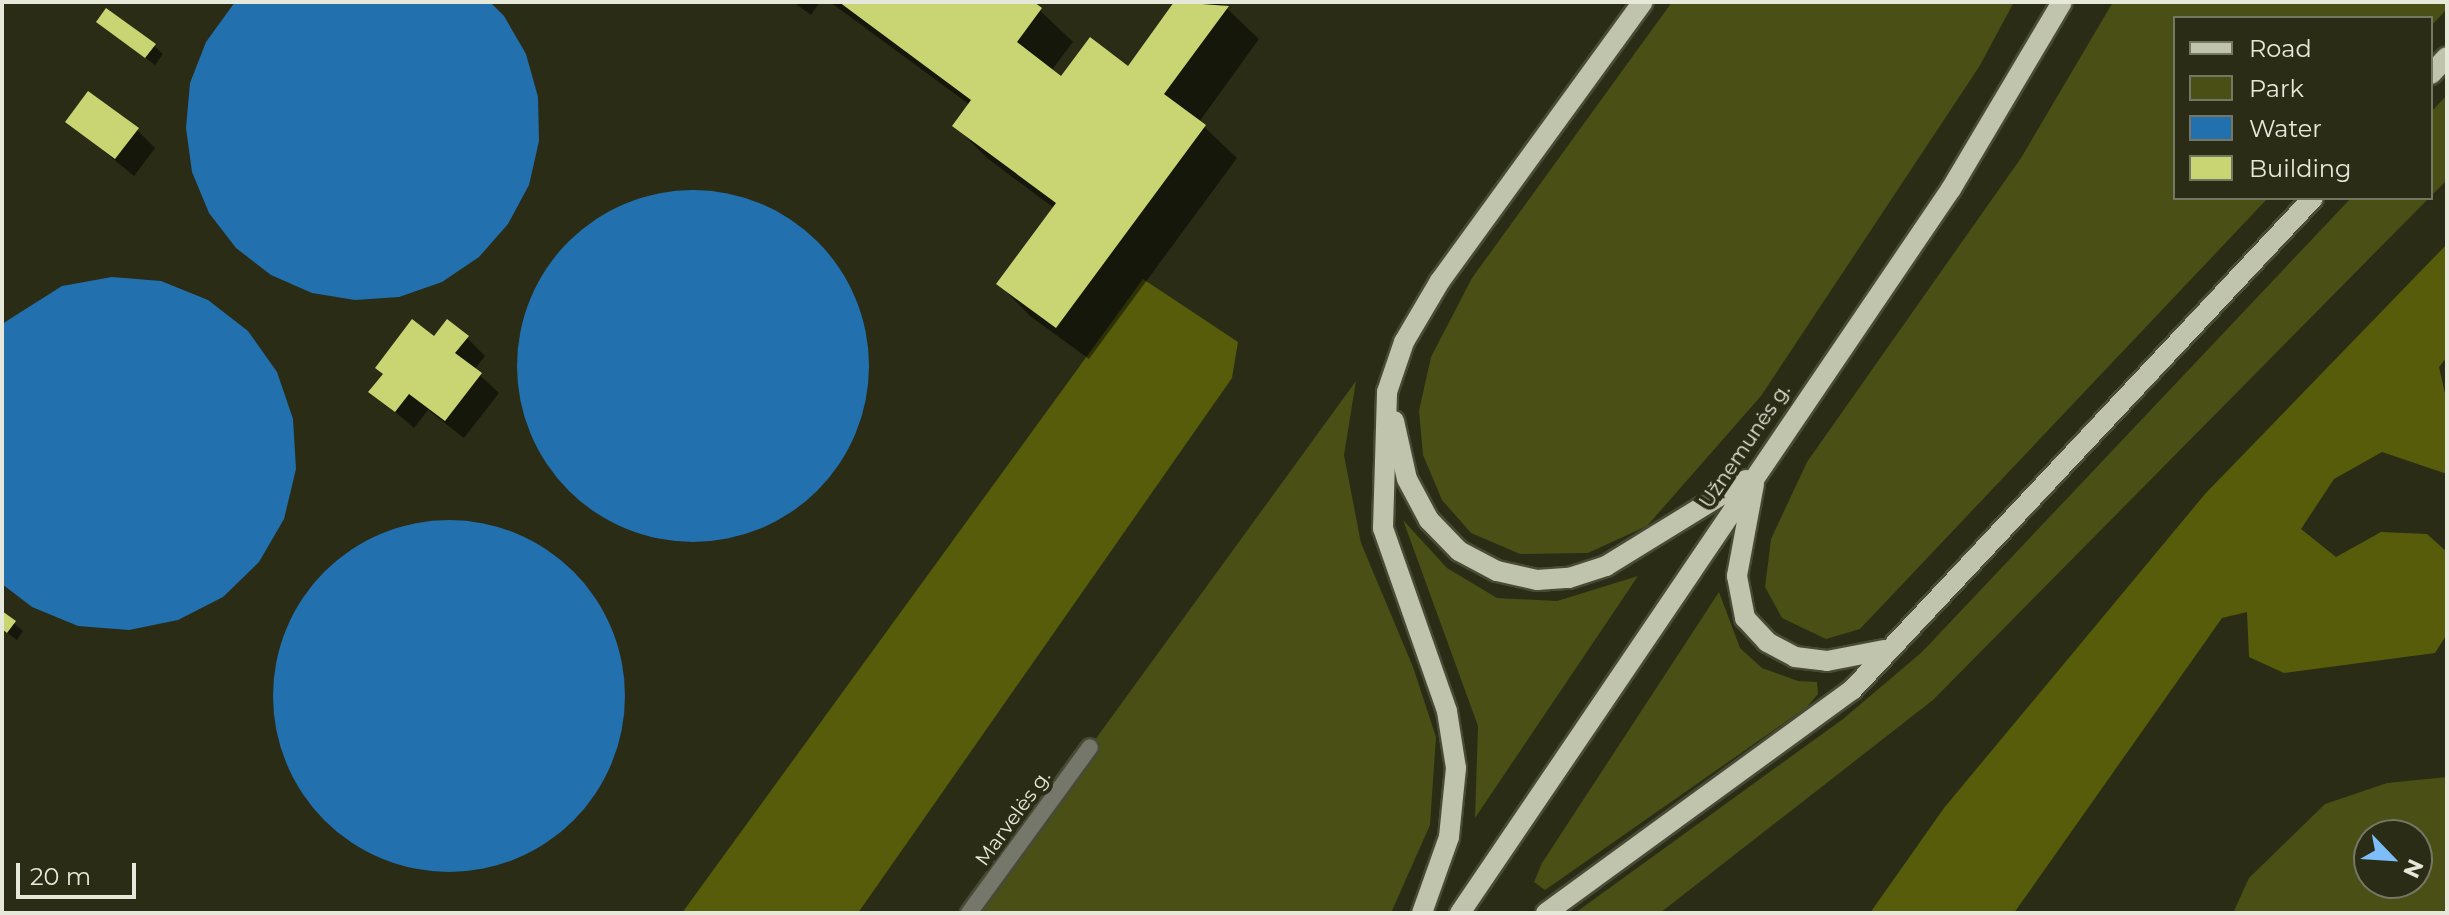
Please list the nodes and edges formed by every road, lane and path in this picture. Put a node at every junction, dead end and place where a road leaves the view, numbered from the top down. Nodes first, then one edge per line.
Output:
1 (1643, 2) edge
2 (2062, 2) edge
3 (2447, 57) edge
4 (2433, 72) edge
5 (2311, 200) edge
6 (1387, 392) junction
7 (1756, 473) junction
8 (1884, 650) junction
9 (1090, 747) dead end
10 (969, 913) edge
11 (1422, 913) edge
12 (1460, 913) edge
13 (1546, 913) edge

1 - 6 main road
2 - 7 main road, Užnemunės g.
3 - 4 main road
5 - 8 main road
6 - 7 main road
6 - 11 main road
7 - 8 main road
7 - 12 main road, Užnemunės g.
8 - 13 main road
9 - 10 street, Marvelės g.

